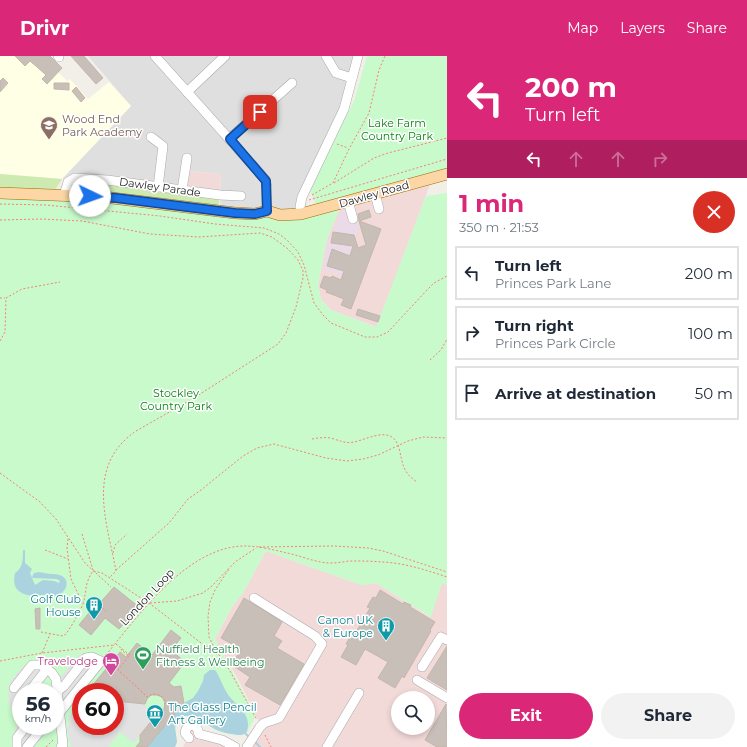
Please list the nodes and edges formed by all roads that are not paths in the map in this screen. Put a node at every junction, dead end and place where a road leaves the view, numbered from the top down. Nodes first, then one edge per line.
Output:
1 (155, 56) edge
2 (225, 56) edge
3 (326, 56) edge
4 (358, 56) edge
5 (352, 78) junction
6 (292, 83) dead end
7 (187, 92) junction
8 (151, 136) dead end
9 (230, 139) junction
10 (187, 158) dead end
11 (447, 174) edge
12 (158, 187) junction
13 (182, 190) junction
14 (0, 193) edge
15 (375, 194) junction
16 (220, 195) junction
17 (64, 196) junction
18 (241, 196) dead end
19 (348, 201) junction
20 (379, 209) dead end
21 (218, 211) junction
22 (267, 211) junction
23 (301, 214) junction
24 (353, 219) dead end
25 (254, 598) dead end
26 (447, 640) edge
27 (422, 667) dead end
28 (47, 669) junction
29 (417, 680) dead end
30 (18, 683) edge
31 (36, 683) edge
32 (56, 683) edge
33 (64, 686) edge
34 (359, 693) dead end
35 (447, 698) edge
36 (64, 707) edge
37 (198, 734) junction
38 (19, 735) edge
39 (37, 735) edge
40 (62, 735) edge
41 (189, 738) junction
42 (17, 747) edge
43 (27, 747) edge
44 (62, 747) edge
45 (184, 747) edge
46 (235, 747) edge
47 (248, 747) edge
48 (327, 747) edge

1 - 7 street
2 - 7 street
3 - 5 street
4 - 5 street
5 - 23 street
6 - 9 street
7 - 9 street
8 - 12 street
9 - 22 street
10 - 13 street
11 - 15 main road, Dawley Road
12 - 13 street, Dawley Parade
12 - 17 street, Dawley Parade
13 - 16 street, Dawley Parade
14 - 17 main road, Dawley Road
15 - 19 main road, Dawley Road
15 - 20 street
16 - 18 street, Dawley Parade
16 - 21 street
17 - 21 main road, Dawley Road
19 - 23 main road, Dawley Road
19 - 24 street
21 - 22 main road, Dawley Road
22 - 23 main road, Dawley Road
25 - 47 street
26 - 27 street
28 - 30 street
28 - 31 street
28 - 32 street
29 - 35 street
33 - 36 street
34 - 48 street
37 - 41 street
37 - 41 street
37 - 46 street
38 - 42 street
39 - 43 street
40 - 44 street
41 - 45 street

